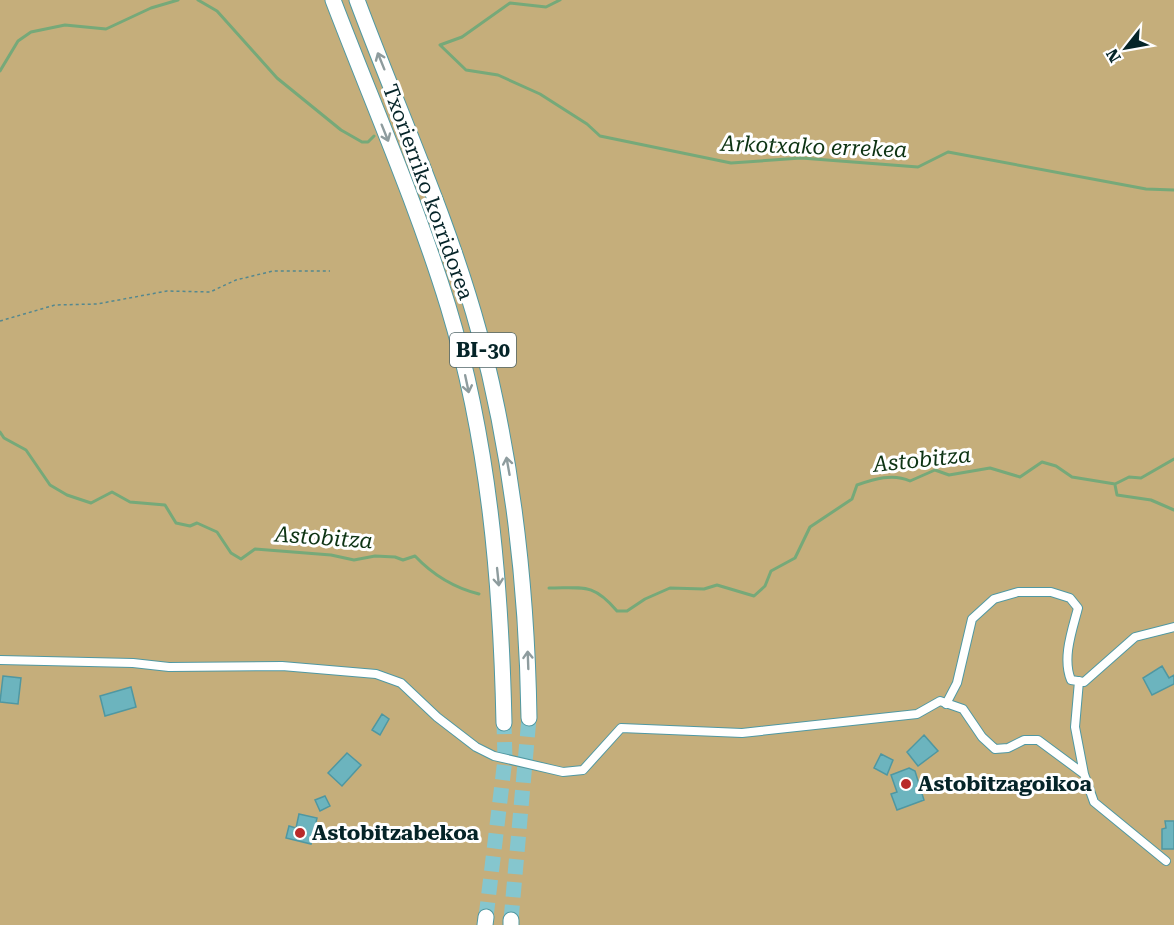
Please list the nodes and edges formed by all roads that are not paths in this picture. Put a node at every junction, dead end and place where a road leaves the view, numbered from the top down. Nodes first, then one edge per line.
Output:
1 (333, 0) edge
2 (357, 0) edge
3 (1174, 627) edge
4 (0, 660) edge
5 (1079, 681) junction
6 (946, 704) junction
7 (529, 718) tunnel mouth
8 (504, 723) tunnel mouth
9 (1084, 774) junction
10 (1166, 861) dead end

1 -> 8 highway, Txorierriko korridorea / BI-30
7 -> 2 highway, Txorierriko korridorea / BI-30
3 - 5 street
4 - 6 street
5 - 6 street
5 - 9 street
6 - 9 street
9 - 10 street

